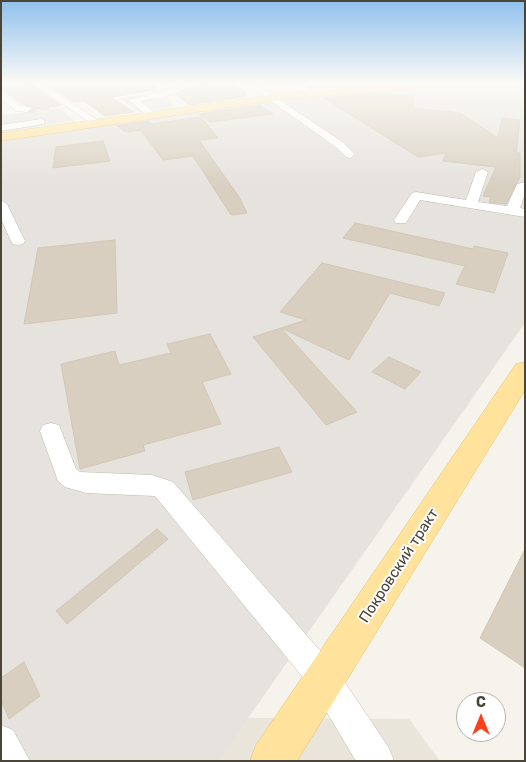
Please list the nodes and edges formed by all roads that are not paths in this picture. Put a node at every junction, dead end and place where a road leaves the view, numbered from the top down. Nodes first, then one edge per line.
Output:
1 (89, 118) edge
2 (134, 118) edge
3 (299, 118) edge
4 (41, 122) tunnel mouth
5 (97, 123) junction
6 (1, 128) edge
7 (1, 137) edge
8 (350, 155) dead end
9 (482, 172) dead end
10 (525, 186) edge
11 (1, 204) edge
12 (471, 205) junction
13 (518, 212) edge
14 (401, 220) dead end
15 (18, 241) dead end
16 (525, 370) edge
17 (51, 431) dead end
18 (325, 680) junction
19 (1, 742) edge
20 (12, 761) edge
21 (272, 761) edge
22 (376, 761) edge

1 - 5 street
2 - 5 main road
3 - 8 street
4 - 6 street
5 - 7 main road
9 - 12 street
10 - 13 street
11 - 15 street
12 - 13 street
12 - 14 street
16 - 18 main road, Покровский тракт
17 - 18 street
18 - 21 main road, Покровский тракт
18 - 22 street
19 - 20 street

